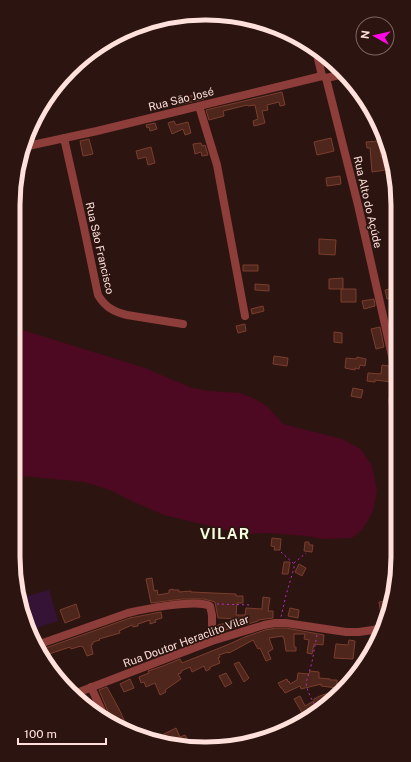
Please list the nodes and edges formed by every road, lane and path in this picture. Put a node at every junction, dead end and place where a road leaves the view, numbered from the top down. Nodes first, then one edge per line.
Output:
1 (319, 59) edge
2 (338, 75) edge
3 (324, 77) junction
4 (199, 106) junction
5 (64, 138) junction
6 (30, 146) edge
7 (245, 316) dead end
8 (183, 324) dead end
9 (391, 351) edge
10 (281, 552) dead end
11 (306, 553) dead end
12 (294, 564) junction
13 (208, 605) junction
14 (251, 605) dead end
15 (281, 623) junction
16 (318, 628) junction
17 (376, 629) edge
18 (212, 641) junction
19 (42, 643) edge
20 (91, 687) junction
21 (79, 692) edge
22 (316, 706) edge
23 (102, 711) edge

1 - 3 street, Rua Alto do Açúde
2 - 3 street, Rua São José
3 - 4 street, Rua São José
3 - 9 street, Rua Alto do Açúde
4 - 5 street, Rua São José
4 - 7 street
5 - 6 street, Rua São José
5 - 8 street, Rua Sâo Francisco
10 - 12 path
11 - 12 path
12 - 15 path
13 - 14 path
13 - 18 street
13 - 19 street
15 - 16 street, Rua Doutor Heraclito Vilar
15 - 18 street, Rua Doutor Heraclito Vilar
16 - 17 street, Rua Doutor Heraclito Vilar
16 - 22 path
18 - 20 street, Rua Doutor Heraclito Vilar
20 - 21 street, Rua Doutor Heraclito Vilar
20 - 23 street

